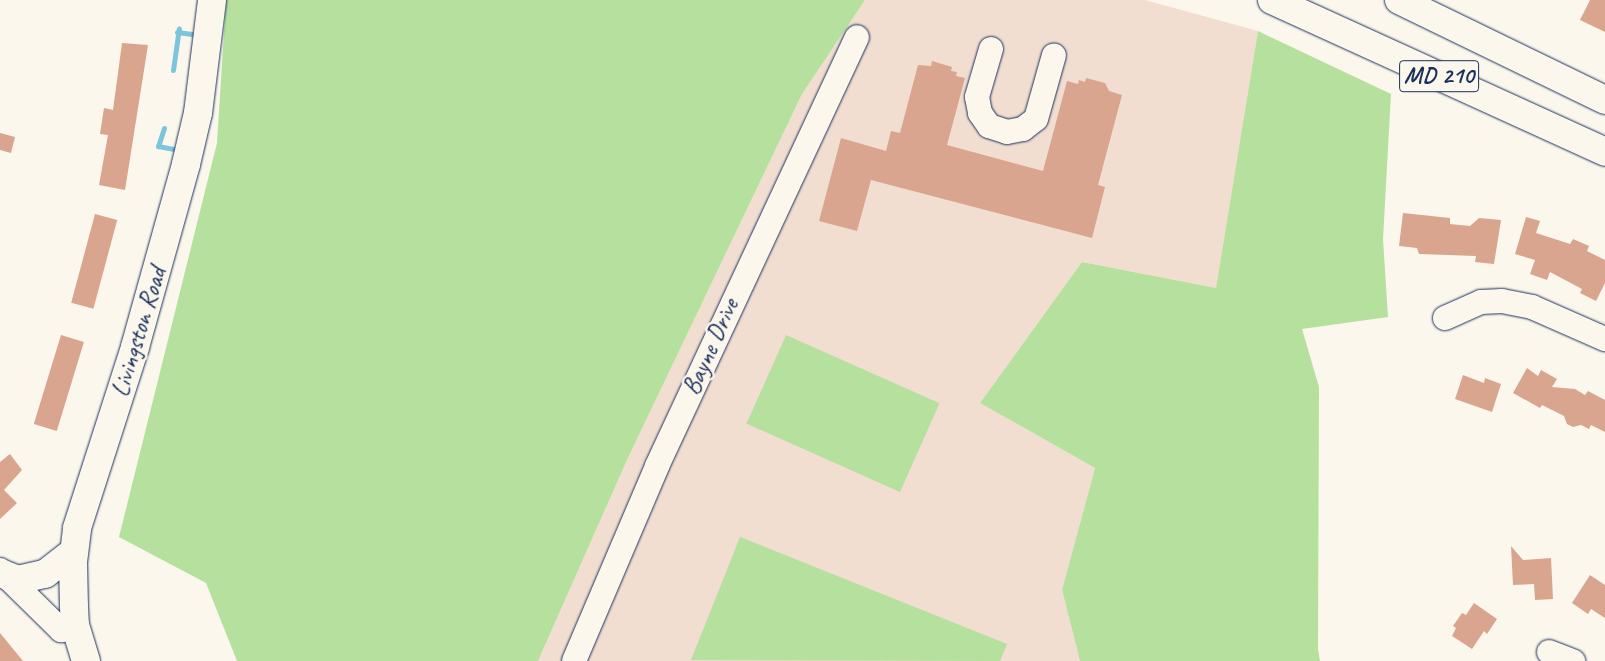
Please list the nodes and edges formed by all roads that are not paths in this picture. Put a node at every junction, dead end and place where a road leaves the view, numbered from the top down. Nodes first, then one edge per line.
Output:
1 (212, 0) edge
2 (1272, 0) edge
3 (1399, 0) edge
4 (857, 37) dead end
5 (991, 49) dead end
6 (1054, 55) dead end
7 (1605, 100) edge
8 (1605, 152) edge
9 (1445, 318) dead end
10 (1605, 339) edge
11 (74, 551) junction
12 (2, 572) edge
13 (76, 626) junction
14 (1549, 652) dead end
15 (86, 661) edge
16 (574, 661) edge
17 (1573, 661) edge

1 - 11 main road, Livingston Road
2 - 8 main road, MD 210
3 - 7 main road, MD 210
4 - 16 street, Bayne Drive
5 - 6 street
9 - 10 street
11 - 12 main road
11 - 13 main road, Livingston Road
12 - 13 street
13 - 15 main road, Livingston Road
14 - 17 street

